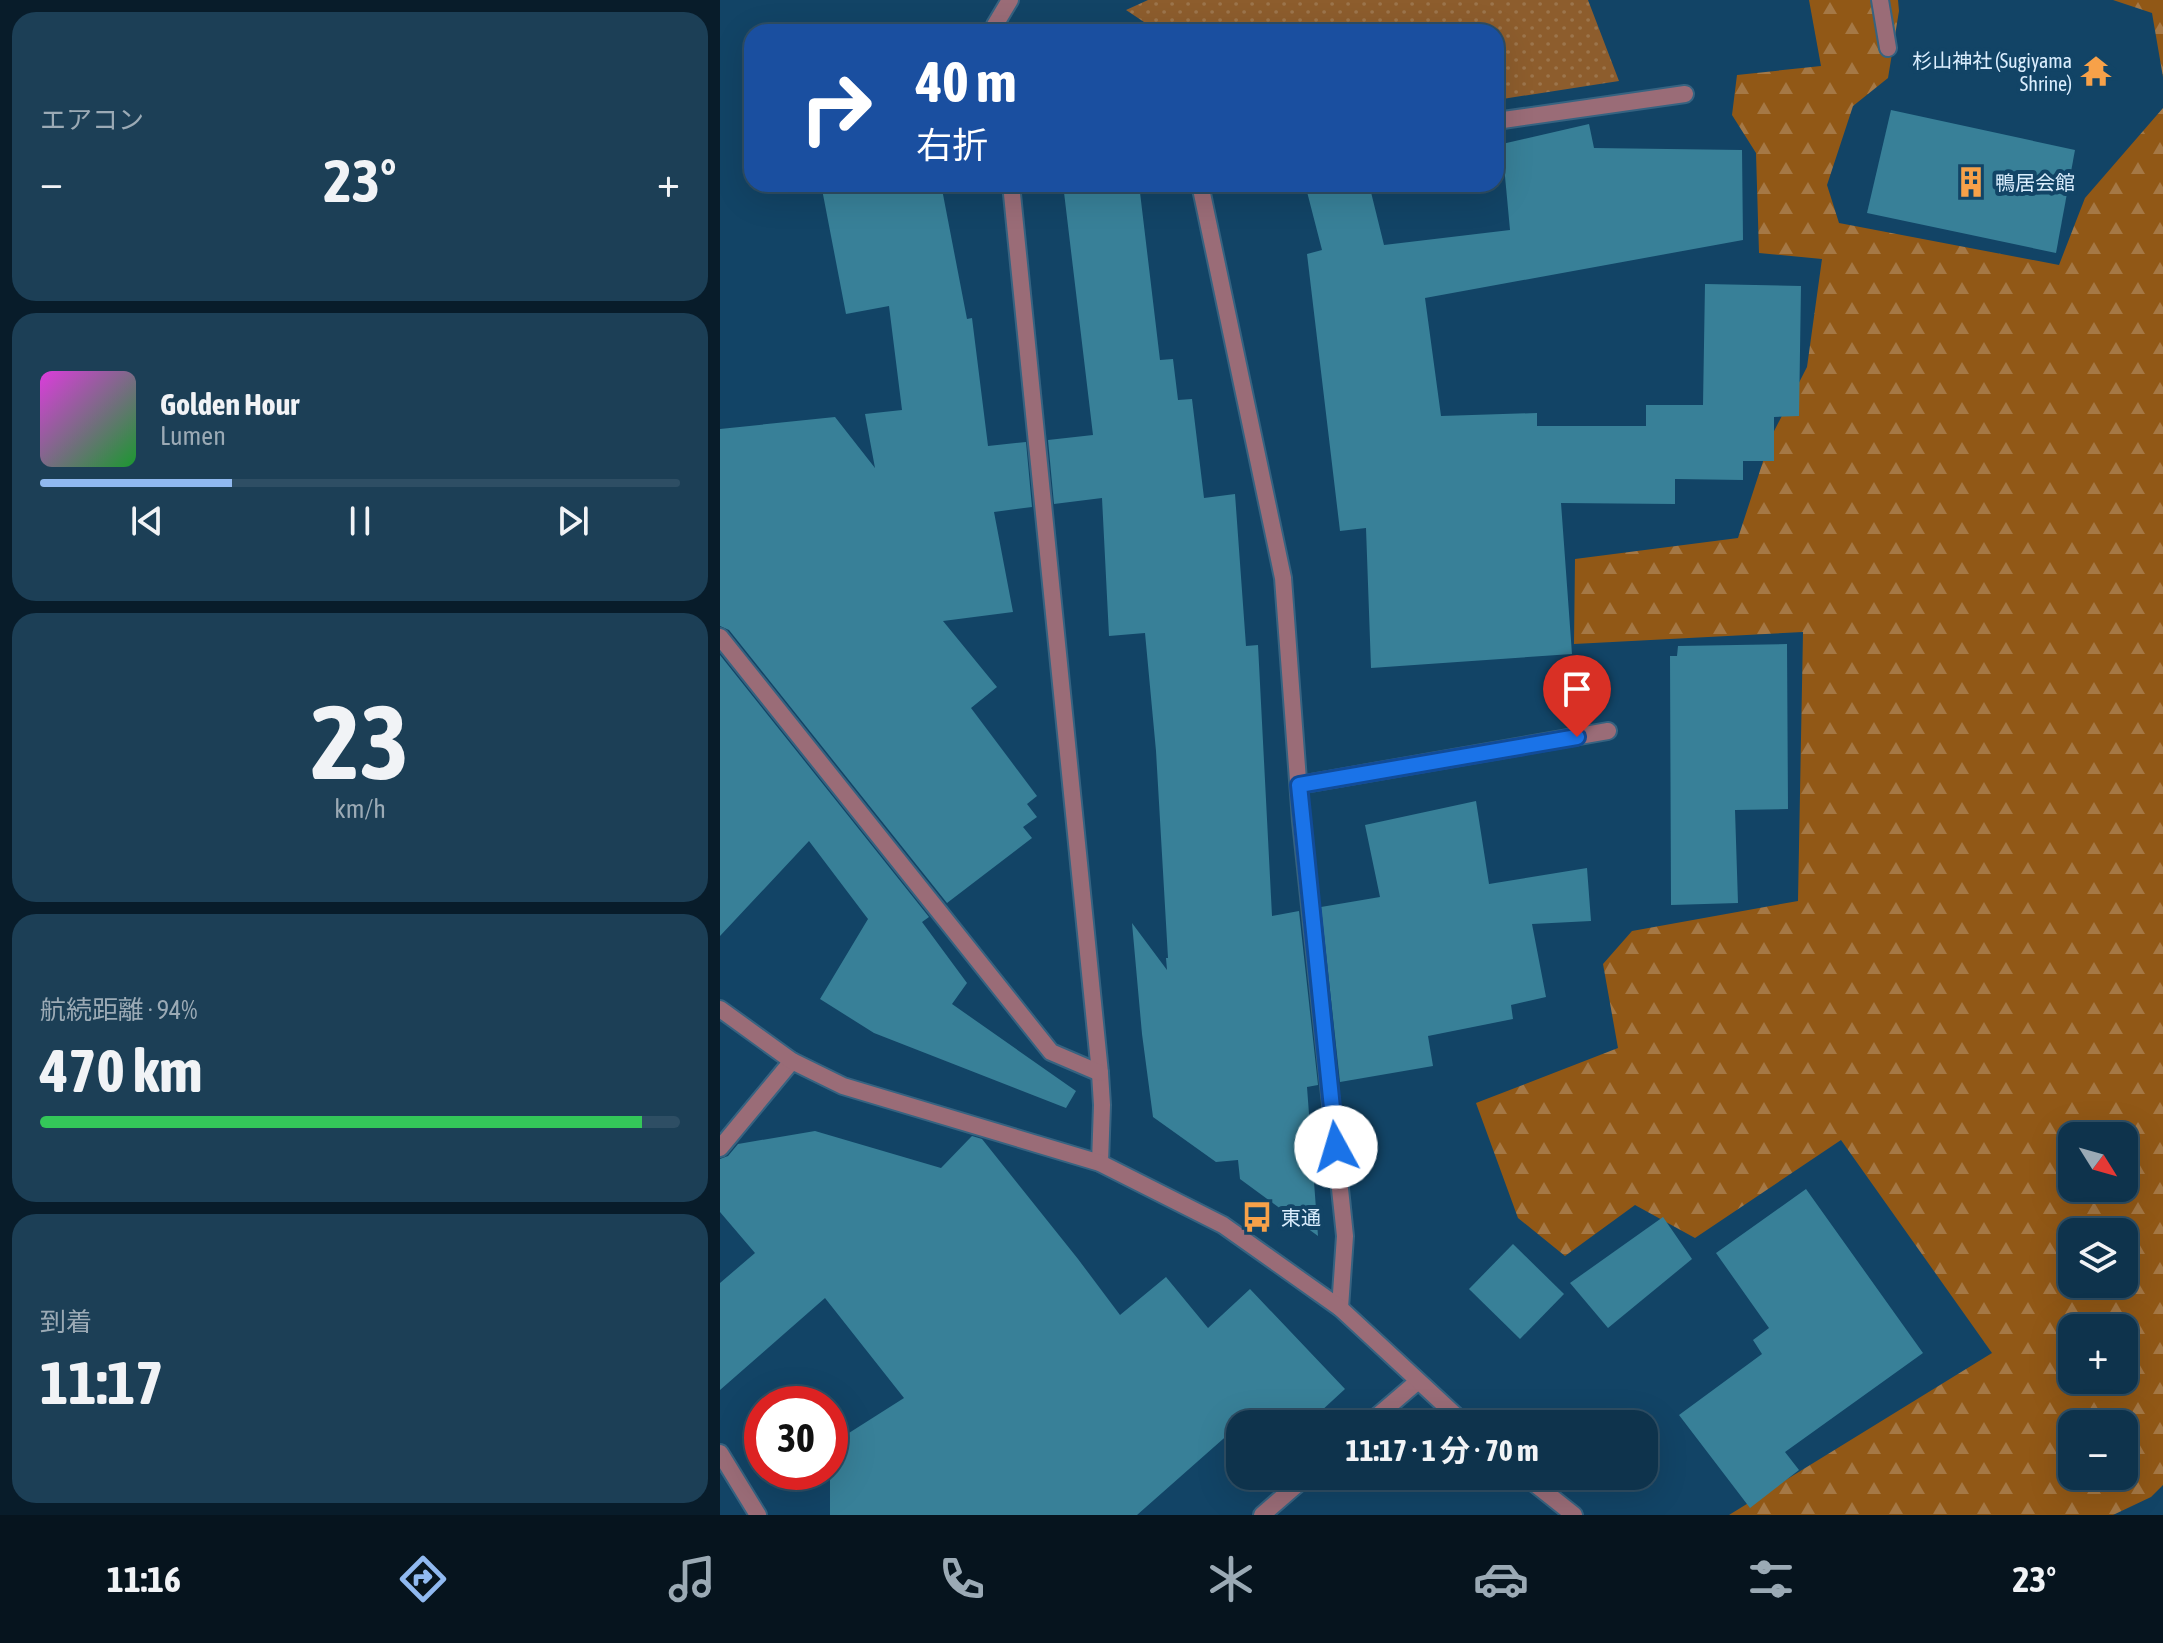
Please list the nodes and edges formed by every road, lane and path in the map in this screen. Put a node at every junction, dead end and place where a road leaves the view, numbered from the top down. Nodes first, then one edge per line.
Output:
1 (1010, 0) edge
2 (1880, 0) edge
3 (996, 24) edge
4 (1888, 48) dead end
5 (1685, 94) dead end
6 (1504, 120) edge
7 (1012, 192) edge
8 (1202, 192) edge
9 (720, 637) edge
10 (1608, 731) dead end
11 (1299, 785) junction
12 (720, 1009) edge
13 (792, 1061) junction
14 (1100, 1073) junction
15 (720, 1148) edge
16 (1100, 1163) junction
17 (1340, 1308) junction
18 (1417, 1382) junction
19 (1384, 1410) edge
20 (1449, 1410) edge
21 (720, 1453) edge
22 (1291, 1490) edge
23 (1543, 1490) edge
24 (758, 1515) edge
25 (1262, 1515) edge
26 (1574, 1515) edge

1 - 3 street
2 - 4 street
5 - 6 street
7 - 14 street
8 - 11 street
9 - 14 street
10 - 11 street
11 - 17 street
12 - 13 street
13 - 15 street
13 - 16 street
14 - 16 street
16 - 17 street
17 - 18 street
18 - 19 street
18 - 20 street
21 - 24 street
22 - 25 street
23 - 26 street

